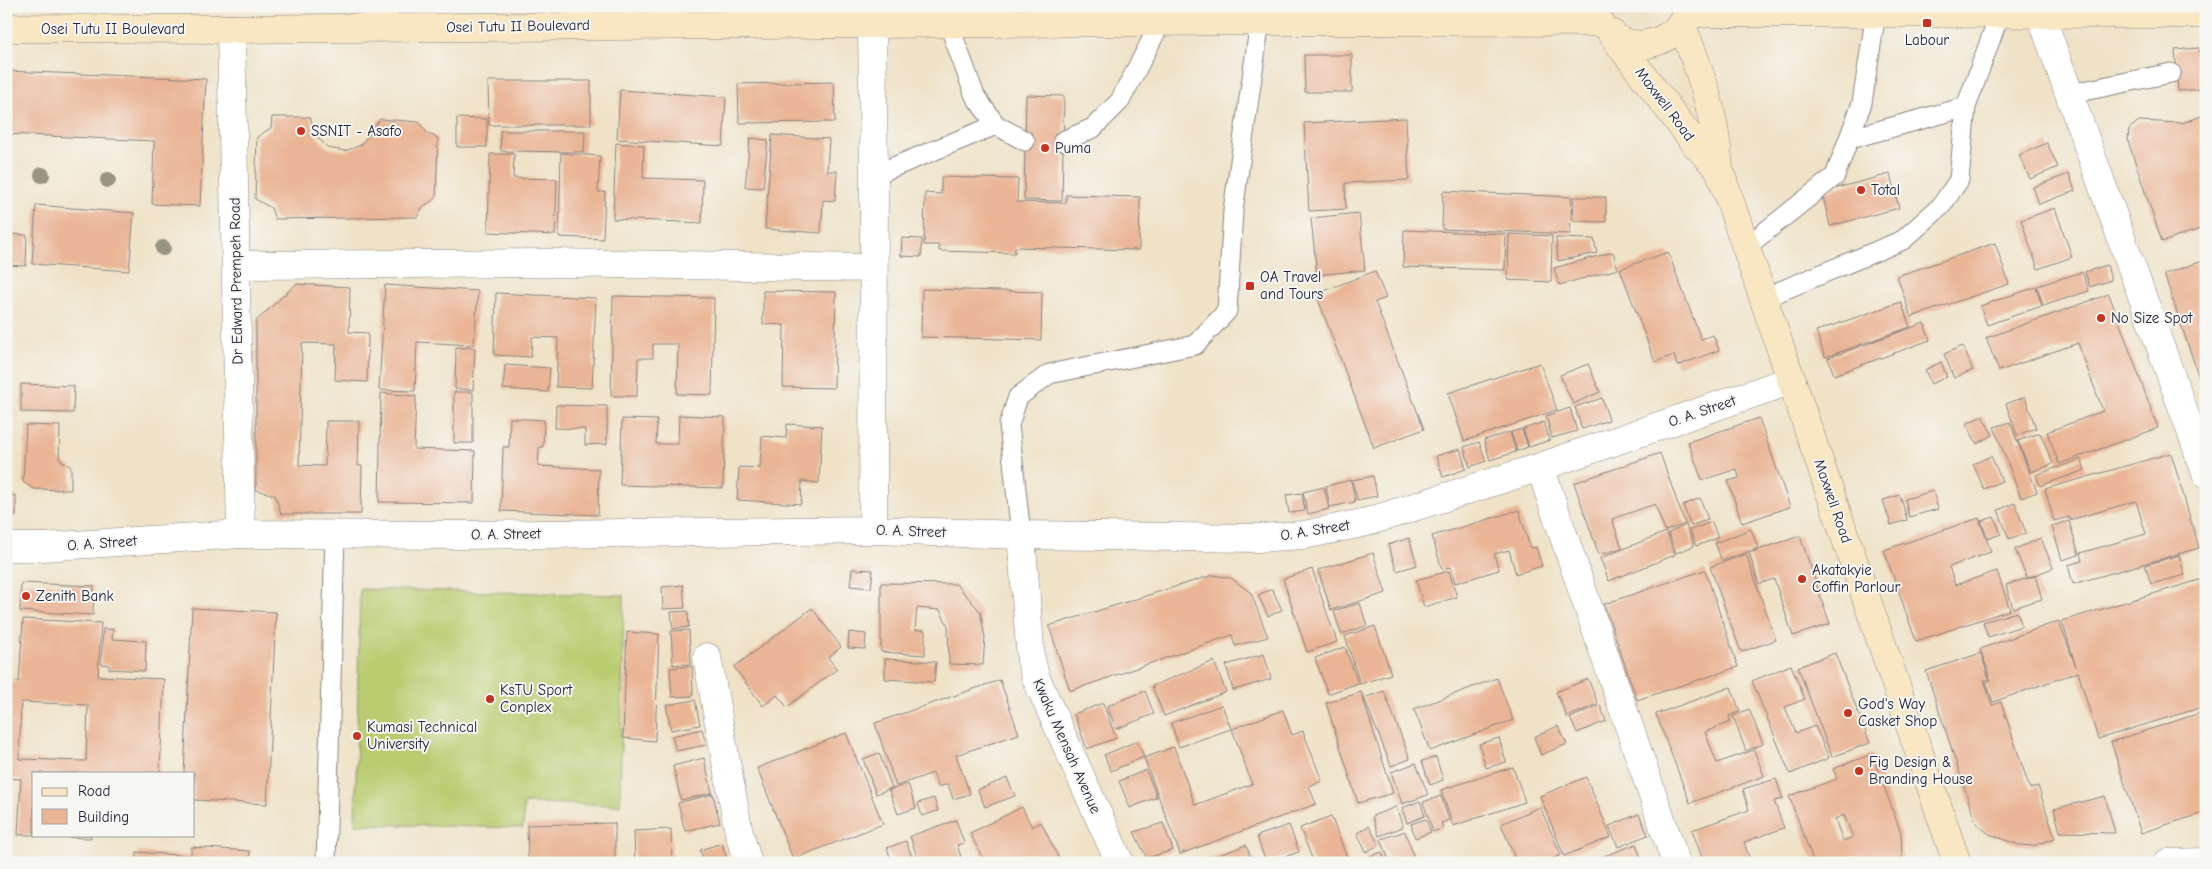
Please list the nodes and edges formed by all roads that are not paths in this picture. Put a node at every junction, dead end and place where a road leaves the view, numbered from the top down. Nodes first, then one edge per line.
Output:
1 (1876, 13) junction
2 (2000, 13) junction
3 (2040, 13) junction
4 (1684, 14) edge
5 (2206, 14) edge
6 (1260, 21) junction
7 (948, 22) junction
8 (1161, 22) junction
9 (1604, 22) edge
10 (872, 23) junction
11 (6, 28) edge
12 (231, 29) junction
13 (2171, 72) dead end
14 (2069, 94) junction
15 (1966, 107) junction
16 (996, 125) junction
17 (1849, 139) junction
18 (1025, 141) dead end
19 (1063, 141) dead end
20 (1720, 169) junction
21 (874, 175) junction
22 (1746, 246) junction
23 (236, 265) junction
24 (873, 268) junction
25 (1764, 298) junction
26 (1792, 380) junction
27 (1540, 467) junction
28 (2206, 473) edge
29 (873, 530) junction
30 (241, 534) junction
31 (335, 534) junction
32 (1021, 535) junction
33 (6, 547) edge
34 (707, 657) dead end
35 (2206, 862) edge
36 (326, 863) edge
37 (748, 863) edge
38 (1120, 863) edge
39 (1676, 863) edge
40 (1957, 863) edge
41 (2168, 863) edge

1 - 2 main road
1 - 4 main road
1 - 17 lane
2 - 3 main road
2 - 15 lane
3 - 5 main road
3 - 14 street
4 - 9 main road, Osei Tutu II Boulevard
4 - 20 main road, Maxwell Road
6 - 8 main road, Osei Tutu II Boulevard
6 - 9 main road, Osei Tutu II Boulevard
6 - 32 lane
7 - 8 main road, Osei Tutu II Boulevard
7 - 10 main road, Osei Tutu II Boulevard
7 - 16 lane
8 - 19 lane
9 - 20 main road, Maxwell Road
10 - 12 main road, Osei Tutu II Boulevard
10 - 21 street
11 - 12 main road, Osei Tutu II Boulevard
12 - 23 street, Dr Edward Prempeh Road
13 - 14 lane
14 - 28 street
15 - 17 lane
15 - 25 lane
16 - 18 lane
16 - 21 lane
17 - 22 lane
20 - 22 main road, Maxwell Road
21 - 24 street
22 - 25 main road, Maxwell Road
23 - 24 street
23 - 30 street, Dr Edward Prempeh Road
24 - 29 street
25 - 26 main road, Maxwell Road
26 - 27 street, O. A. Street
26 - 40 main road, Maxwell Road
27 - 32 street, O. A. Street
27 - 39 street
29 - 31 street, O. A. Street
29 - 32 street, O. A. Street
30 - 31 street, O. A. Street
30 - 33 street, O. A. Street
31 - 36 lane
32 - 38 street, Kwaku Mensah Avenue
34 - 37 street
35 - 41 street

